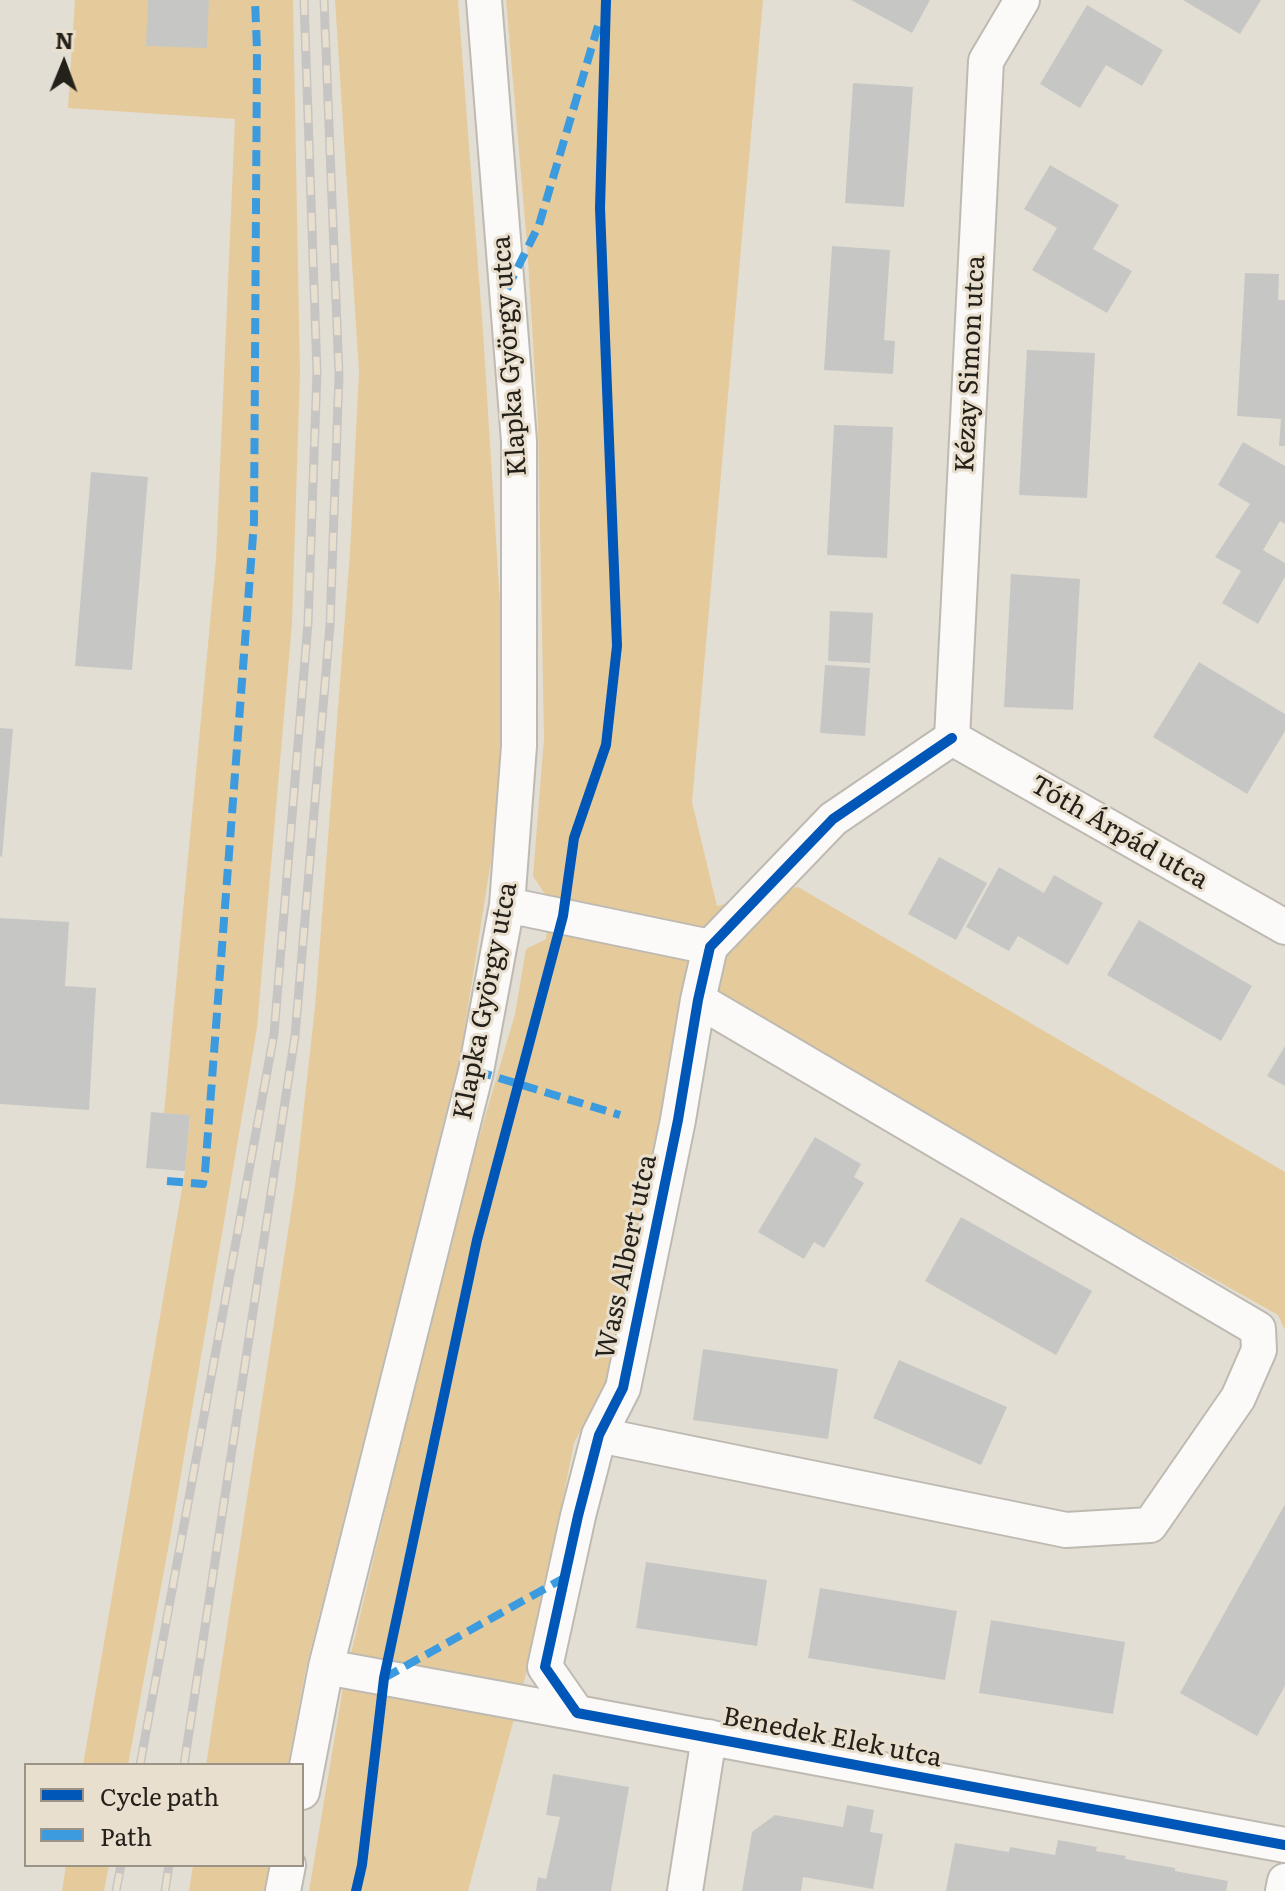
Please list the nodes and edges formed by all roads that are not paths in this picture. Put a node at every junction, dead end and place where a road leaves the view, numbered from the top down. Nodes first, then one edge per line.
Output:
1 (484, 0) edge
2 (1022, 0) edge
3 (952, 738) junction
4 (507, 905) junction
5 (1285, 926) edge
6 (710, 947) junction
7 (698, 1000) junction
8 (1272, 1357) edge
9 (599, 1435) junction
10 (326, 1667) junction
11 (577, 1713) junction
12 (709, 1737) junction
13 (304, 1782) edge
14 (1285, 1845) edge
15 (288, 1867) edge
16 (1285, 1881) edge
17 (283, 1891) edge
18 (685, 1891) edge
19 (1283, 1891) edge

1 - 4 street, Klapka György utca
2 - 3 street, Kézay Simon utca
3 - 5 street, Tóth Árpád utca
3 - 6 street
4 - 6 street
4 - 10 street, Klapka György utca
6 - 7 street, Wass Albert utca
7 - 8 street
7 - 9 street, Wass Albert utca
8 - 9 street
9 - 11 street, Wass Albert utca
10 - 11 street, Benedek Elek utca
10 - 13 street, Klapka György utca
11 - 12 street, Benedek Elek utca
12 - 14 street, Benedek Elek utca
12 - 18 street
15 - 17 street
16 - 19 street

